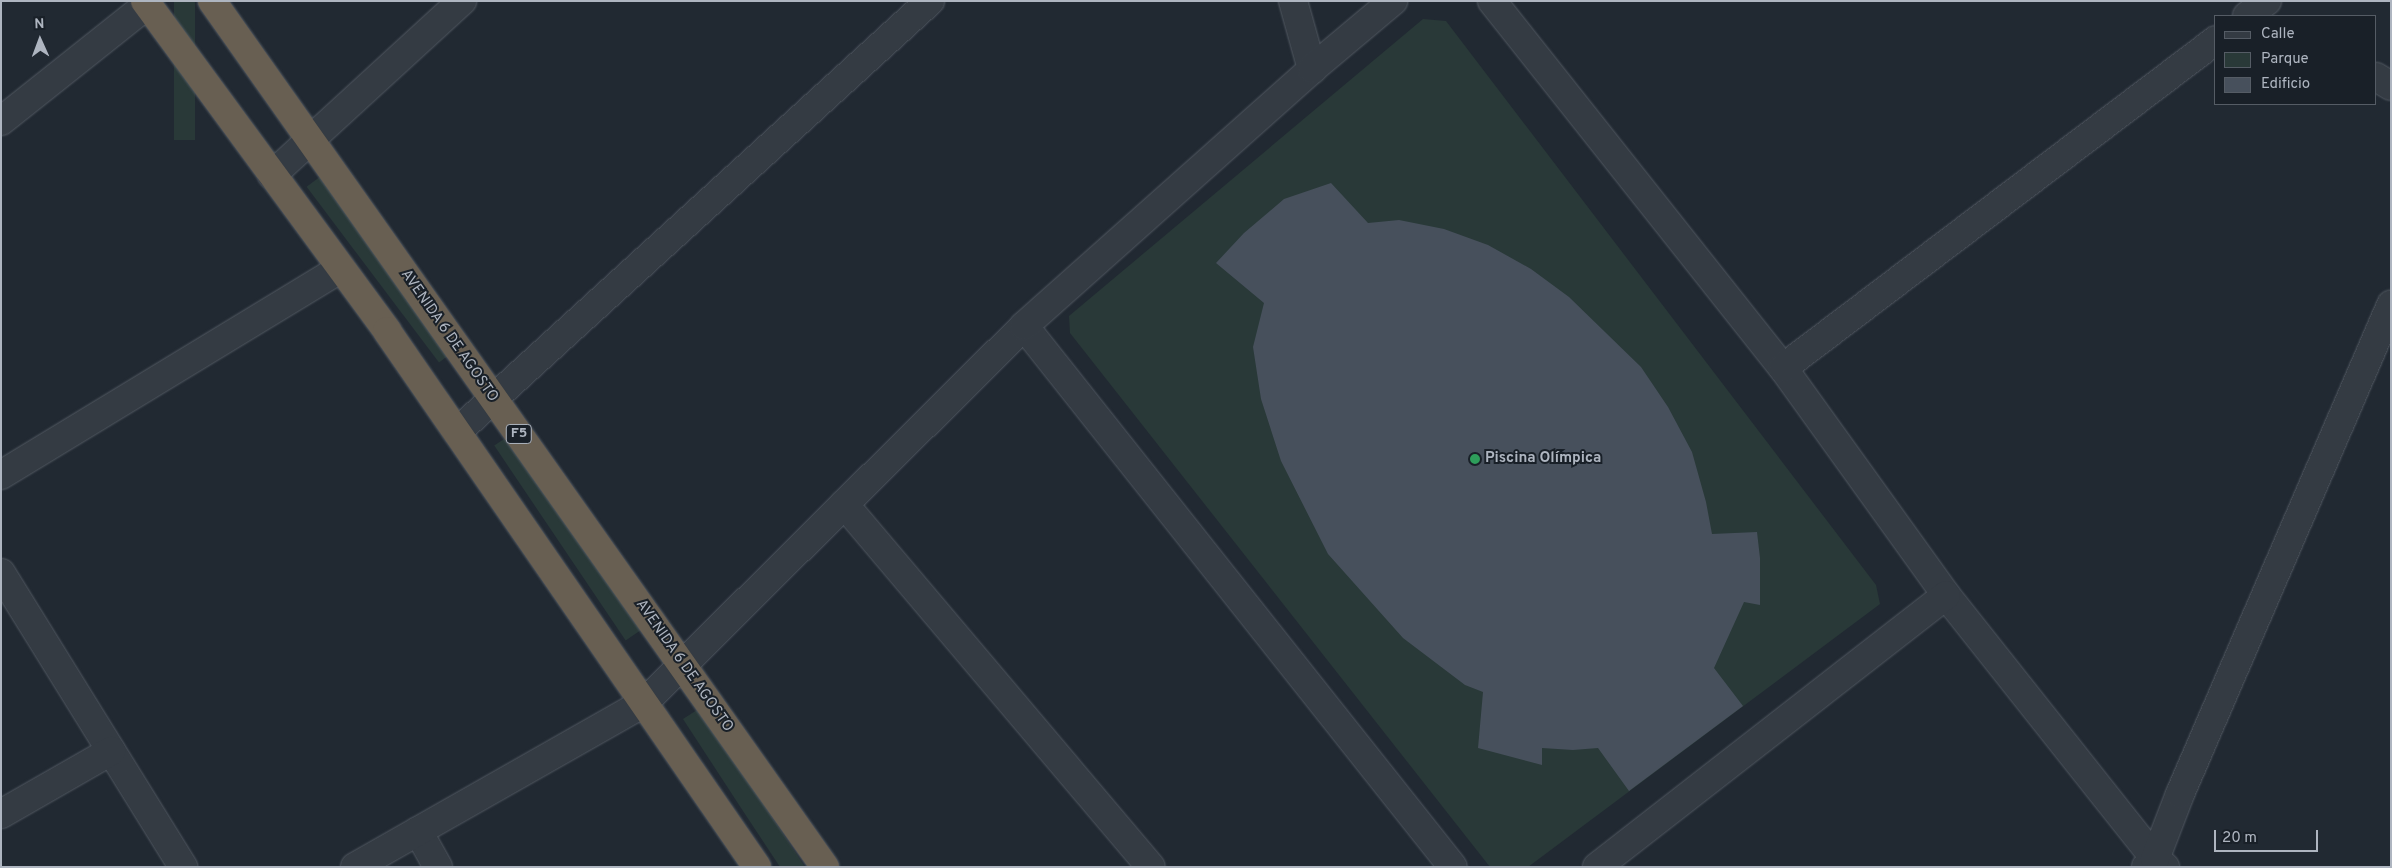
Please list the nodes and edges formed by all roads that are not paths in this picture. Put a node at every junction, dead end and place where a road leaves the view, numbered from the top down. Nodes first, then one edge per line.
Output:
1 (212, 1) edge
2 (462, 1) edge
3 (930, 1) edge
4 (1293, 1) edge
5 (1393, 1) edge
6 (1492, 1) edge
7 (2267, 1) edge
8 (146, 3) edge
9 (2248, 15) edge
10 (2214, 42) edge
11 (1312, 68) junction
12 (2377, 78) edge
13 (2391, 86) edge
14 (1, 121) edge
15 (310, 140) junction
16 (272, 175) junction
17 (341, 268) junction
18 (2391, 305) edge
19 (1024, 326) junction
20 (1783, 368) junction
21 (494, 398) junction
22 (457, 432) junction
23 (1, 475) edge
24 (844, 504) junction
25 (1, 573) edge
26 (1946, 595) junction
27 (683, 665) junction
28 (644, 703) junction
29 (111, 751) junction
30 (1, 814) edge
31 (418, 831) junction
32 (2156, 864) edge
33 (183, 867) edge
34 (356, 867) edge
35 (438, 867) edge
36 (757, 867) edge
37 (825, 867) edge
38 (1151, 867) edge
39 (1453, 867) edge
40 (1597, 867) edge

1 - 15 highway, AVENIDA 6 DE AGOSTO / F5
2 - 15 street
3 - 21 street
4 - 11 street
5 - 11 street
6 - 20 street
7 - 9 street
8 - 14 street
8 - 16 highway
10 - 20 street
11 - 19 street
12 - 13 street
15 - 16 street
15 - 21 highway, AVENIDA 6 DE AGOSTO / F5
16 - 17 highway
17 - 22 highway
17 - 23 street
18 - 32 street
19 - 24 street
19 - 39 street
20 - 26 street
21 - 22 street
21 - 27 highway, AVENIDA 6 DE AGOSTO / F5
22 - 28 highway
24 - 27 street
24 - 38 street
25 - 29 street
26 - 32 street
26 - 40 street
27 - 28 street
27 - 37 highway, AVENIDA 6 DE AGOSTO / F5
28 - 31 street
28 - 36 highway
29 - 30 street
29 - 33 street
31 - 34 street
31 - 35 street

